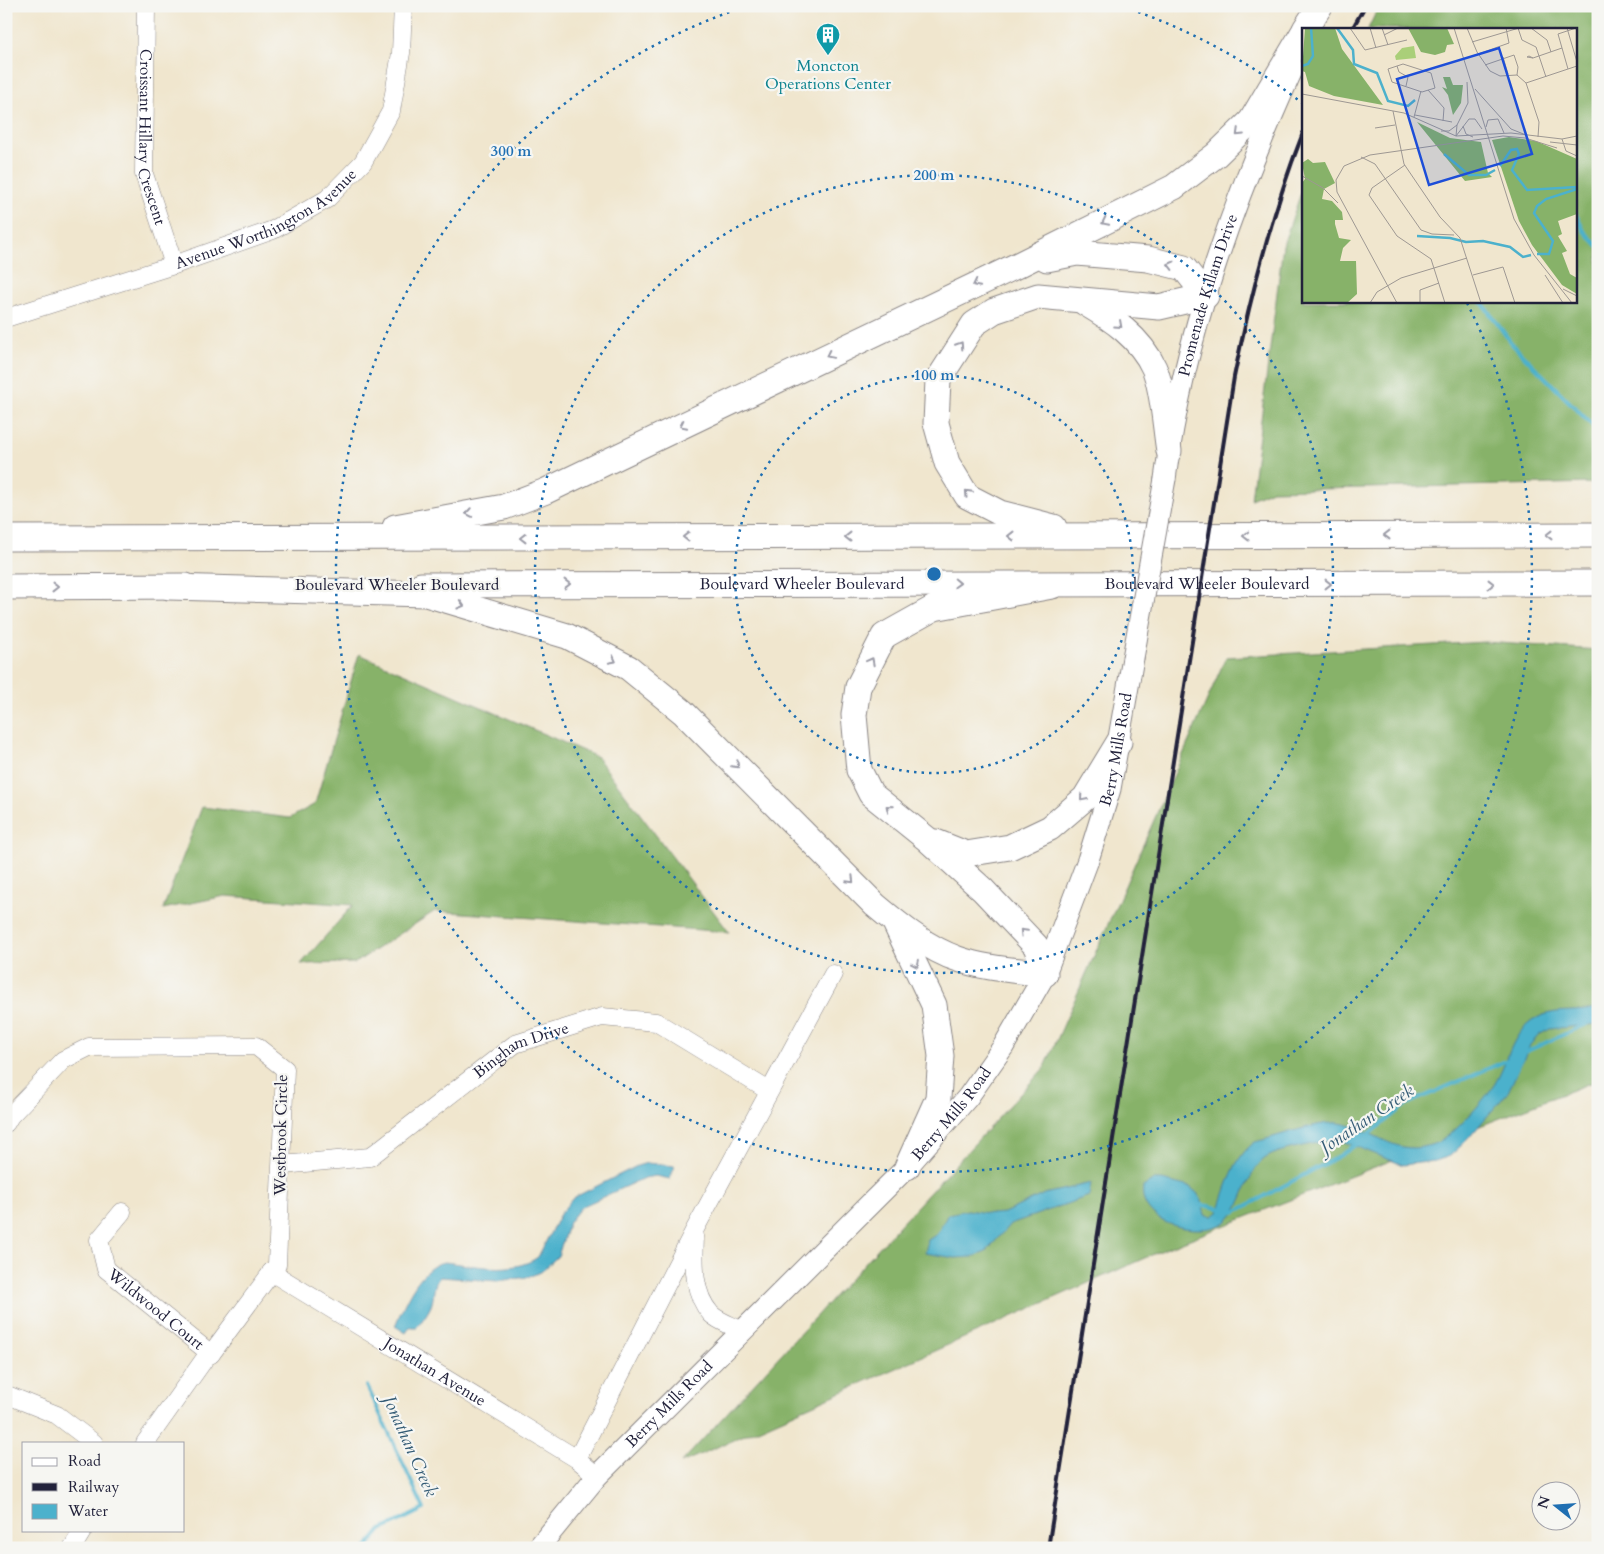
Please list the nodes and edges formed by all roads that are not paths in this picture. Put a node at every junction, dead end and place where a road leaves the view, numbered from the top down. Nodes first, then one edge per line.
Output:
1 (146, 6) edge
2 (403, 6) edge
3 (1320, 6) edge
4 (1307, 28) edge
5 (1311, 28) edge
6 (1302, 35) edge
7 (1302, 49) edge
8 (1020, 264) junction
9 (174, 265) junction
10 (1206, 296) junction
11 (1078, 299) junction
12 (6, 318) edge
13 (1169, 451) junction
14 (1598, 535) edge
15 (6, 538) edge
16 (330, 538) junction
17 (1094, 538) junction
18 (1151, 557) joint
19 (1598, 583) edge
20 (169, 586) junction
21 (1052, 586) junction
22 (6, 587) edge
23 (1119, 742) junction
24 (927, 839) junction
25 (894, 920) junction
26 (833, 974) dead end
27 (1045, 974) junction
28 (769, 1091) junction
29 (8, 1117) edge
30 (282, 1165) junction
31 (907, 1167) junction
32 (122, 1212) dead end
33 (695, 1229) junction
34 (271, 1272) junction
35 (742, 1331) junction
36 (211, 1354) junction
37 (6, 1397) edge
38 (93, 1442) edge
39 (146, 1442) edge
40 (577, 1459) junction
41 (597, 1476) junction
42 (82, 1532) edge
43 (72, 1548) edge
44 (538, 1548) edge

1 - 9 street, Croissant Hillary Crescent
2 - 9 street, Avenue Worthington Avenue
3 - 4 highway
3 - 5 main road
6 -> 8 highway
7 - 10 main road, Promenade Killam Drive
10 -> 8 highway
8 -> 16 highway
9 - 12 street, Avenue Worthington Avenue
10 - 11 highway
10 - 13 main road, Promenade Killam Drive
11 -> 13 highway
17 -> 11 highway
13 - 18 main road, Promenade Killam Drive, bridge
14 -> 17 highway
15 - 16 highway
17 -> 16 highway
18 - 23 main road, Berry Mills Road, bridge
21 -> 19 highway, Boulevard Wheeler Boulevard
20 -> 21 highway, Boulevard Wheeler Boulevard
22 -> 20 highway, Boulevard Wheeler Boulevard
20 -> 25 highway
24 -> 21 highway
23 -> 24 highway
23 - 27 main road, Berry Mills Road
27 -> 24 highway
25 - 27 highway
25 -> 31 highway
26 - 28 street
27 - 31 main road, Berry Mills Road
28 - 30 street, Bingham Drive
28 - 33 street
29 - 30 street, Westbrook Circle
30 - 34 street, Westbrook Circle
31 - 35 main road, Berry Mills Road
32 - 36 street, Wildwood Court
33 - 35 street
33 - 40 street
34 - 36 street, Westbrook Circle
34 - 40 street, Jonathan Avenue
35 - 41 main road, Berry Mills Road
36 - 39 street, Westbrook Circle
37 - 38 street
40 - 41 street, Jonathan Avenue
41 - 44 main road, Berry Mills Road
42 - 43 street

